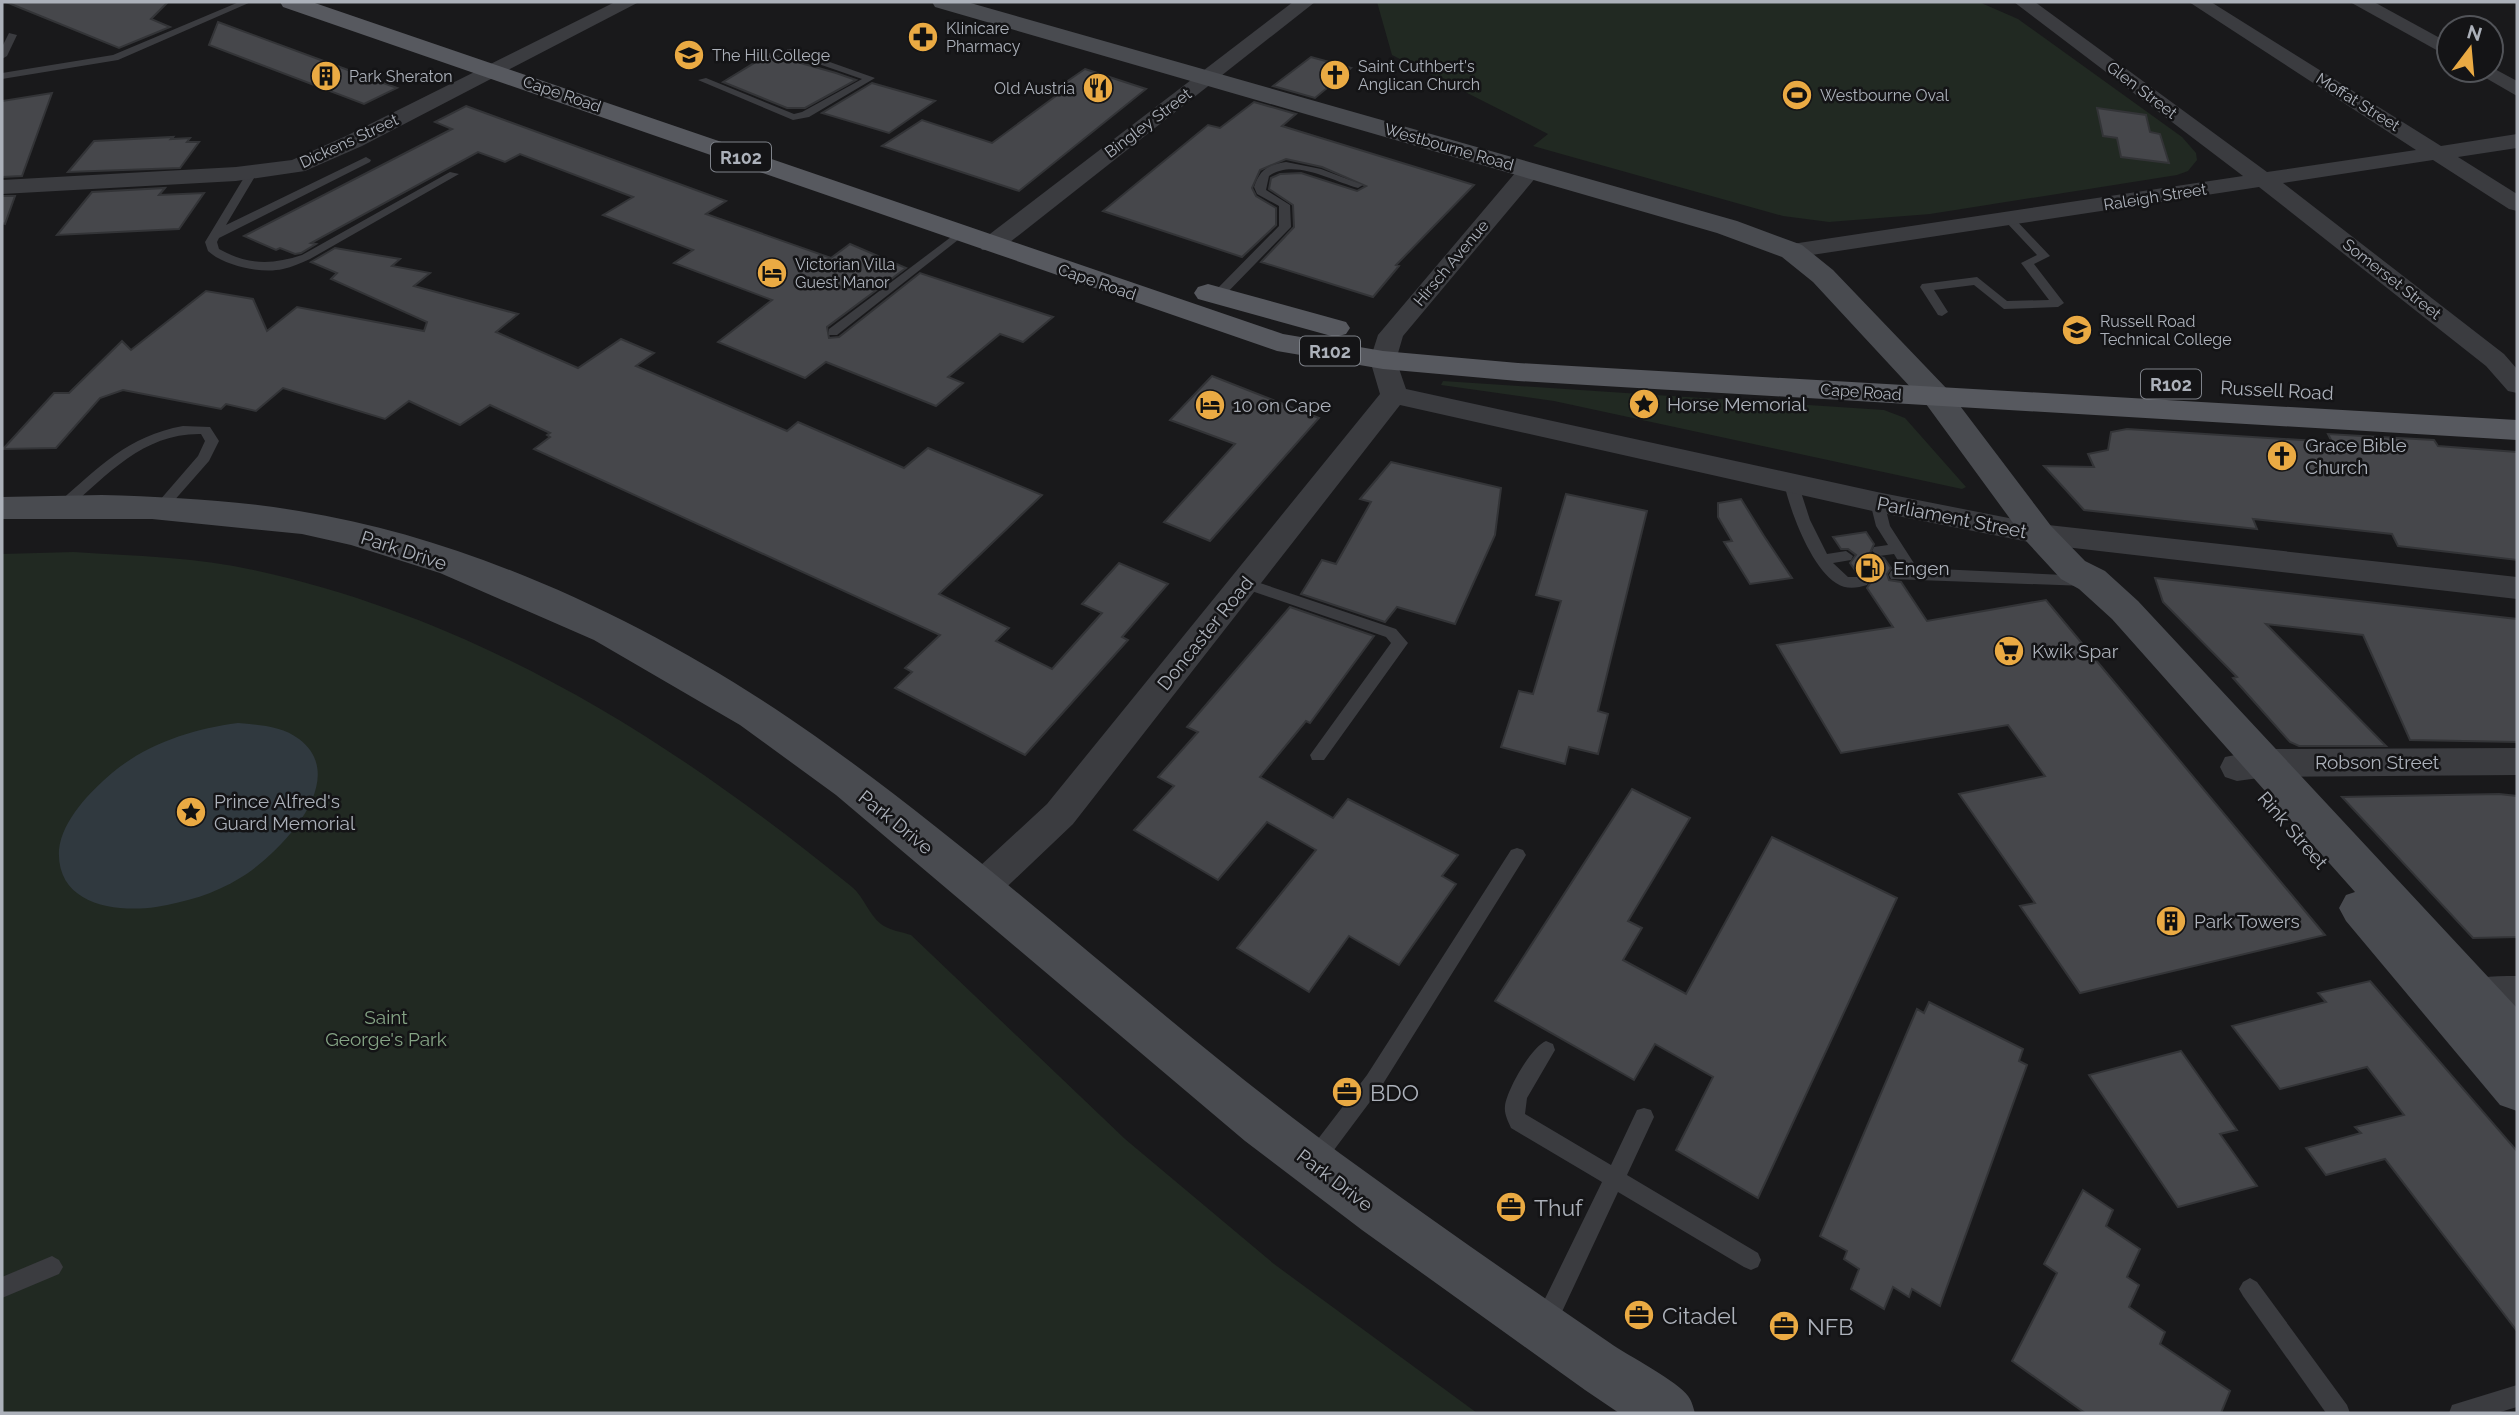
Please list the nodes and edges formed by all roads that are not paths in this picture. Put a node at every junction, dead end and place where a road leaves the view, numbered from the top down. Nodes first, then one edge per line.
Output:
1 (246, 2) edge
2 (291, 2) edge
3 (629, 2) edge
4 (943, 2) edge
5 (1305, 2) edge
6 (2023, 2) edge
7 (2198, 2) edge
8 (2360, 2) edge
9 (12, 34) dead end
10 (2435, 43) edge
11 (790, 51) dead end
12 (2, 56) edge
13 (522, 56) junction
14 (494, 58) junction
15 (2, 76) edge
16 (1208, 77) junction
17 (703, 80) dead end
18 (2517, 141) edge
19 (2440, 154) junction
20 (366, 160) dead end
21 (1529, 171) junction
22 (252, 173) junction
23 (454, 174) dead end
24 (2262, 179) junction
25 (1359, 185) dead end
26 (2, 187) edge
27 (2517, 204) edge
28 (2009, 219) junction
29 (1014, 226) junction
30 (959, 234) junction
31 (214, 236) junction
32 (991, 245) junction
33 (1792, 251) junction
34 (1217, 296) junction
35 (1942, 312) dead end
36 (833, 332) dead end
37 (1387, 347) junction
38 (1910, 369) junction
39 (2517, 384) edge
40 (1394, 395) junction
41 (1937, 397) junction
42 (2517, 406) edge
43 (2517, 430) edge
44 (1791, 483) junction
45 (1877, 502) junction
46 (63, 506) junction
47 (2, 508) edge
48 (160, 508) junction
49 (2039, 534) junction
50 (1898, 549) junction
51 (1879, 551) dead end
52 (1846, 556) dead end
53 (1825, 559) junction
54 (1913, 573) junction
55 (1896, 575) dead end
56 (2081, 577) junction
57 (1862, 582) dead end
58 (1245, 583) junction
59 (2517, 588) edge
60 (1318, 755) dead end
61 (2517, 761) edge
62 (2252, 765) junction
63 (1517, 855) dead end
64 (980, 890) junction
65 (2517, 993) edge
66 (2459, 998) junction
67 (2517, 1040) edge
68 (1546, 1050) dead end
69 (2517, 1089) edge
70 (1644, 1117) dead end
71 (1312, 1163) junction
72 (1615, 1179) junction
73 (1751, 1260) dead end
74 (52, 1267) dead end
75 (2, 1288) edge
76 (2250, 1289) dead end
77 (1542, 1327) junction
78 (2517, 1396) edge
79 (1668, 1413) edge
80 (2339, 1413) edge
81 (2460, 1413) edge

1 - 15 lane
2 - 14 main road, Cape Road / R102
3 - 13 street
4 - 16 street, Westbourne Road
5 - 16 street, Bingley Street
6 - 24 street, Glen Street
7 - 19 street, Moffat Street
8 - 10 street
9 - 12 lane
11 - 17 lane
13 - 14 main road, Cape Road / R102
13 - 29 main road, Cape Road / R102
14 - 22 street, Dickens Street
14 - 30 main road, Cape Road / R102
16 - 21 street, Westbourne Road
16 - 29 street, Bingley Street
18 - 19 street, Raleigh Street
19 - 24 street, Raleigh Street
19 - 27 street, Moffat Street
20 - 31 lane
21 - 33 street, Westbourne Road
21 - 37 street, Hirsch Avenue
22 - 26 street, Dickens Street
22 - 31 lane
23 - 31 lane
24 - 28 street, Raleigh Street
24 - 39 street, Somerset Street
25 - 34 lane
28 - 33 street, Raleigh Street
28 - 35 lane
29 - 32 street, Bingley Street
29 - 34 main road, Cape Road / R102
30 - 32 main road, Cape Road / R102
30 - 36 lane
32 - 37 main road, Cape Road / R102
33 - 38 street, Westbourne Road
34 - 37 main road, Cape Road / R102
37 - 38 main road, Cape Road / R102
37 - 40 street
37 - 41 main road, Cape Road / R102
38 - 41 street, Rink Street
38 - 42 main road, Russell Road / R102
40 - 44 street, Parliament Street
40 - 58 street, Doncaster Road
41 - 43 main road, Russell Road / R102
41 - 49 street, Rink Street
44 - 45 street, Parliament Street
44 - 53 lane
45 - 49 street, Parliament Street
45 - 50 lane
46 - 47 street, Park Drive
46 - 48 street, Park Drive
46 - 48 lane
48 - 64 street, Park Drive
49 - 56 street, Rink Street
49 - 59 street, Parliament Street
50 - 51 lane
50 - 54 lane
52 - 53 lane
53 - 57 lane
54 - 55 lane
54 - 56 lane
56 - 62 street, Rink Street
58 - 60 lane
58 - 64 street, Doncaster Road
61 - 62 street, Robson Street
62 - 66 street, Rink Street
63 - 71 lane
64 - 71 street, Park Drive
65 - 66 street
66 - 67 street, Rink Street
66 - 69 street, Rink Street
68 - 72 lane
70 - 72 lane
71 - 77 street, Park Drive
72 - 73 lane
72 - 77 lane
74 - 75 lane
76 - 80 lane
77 - 79 street, Park Drive
78 - 81 lane

